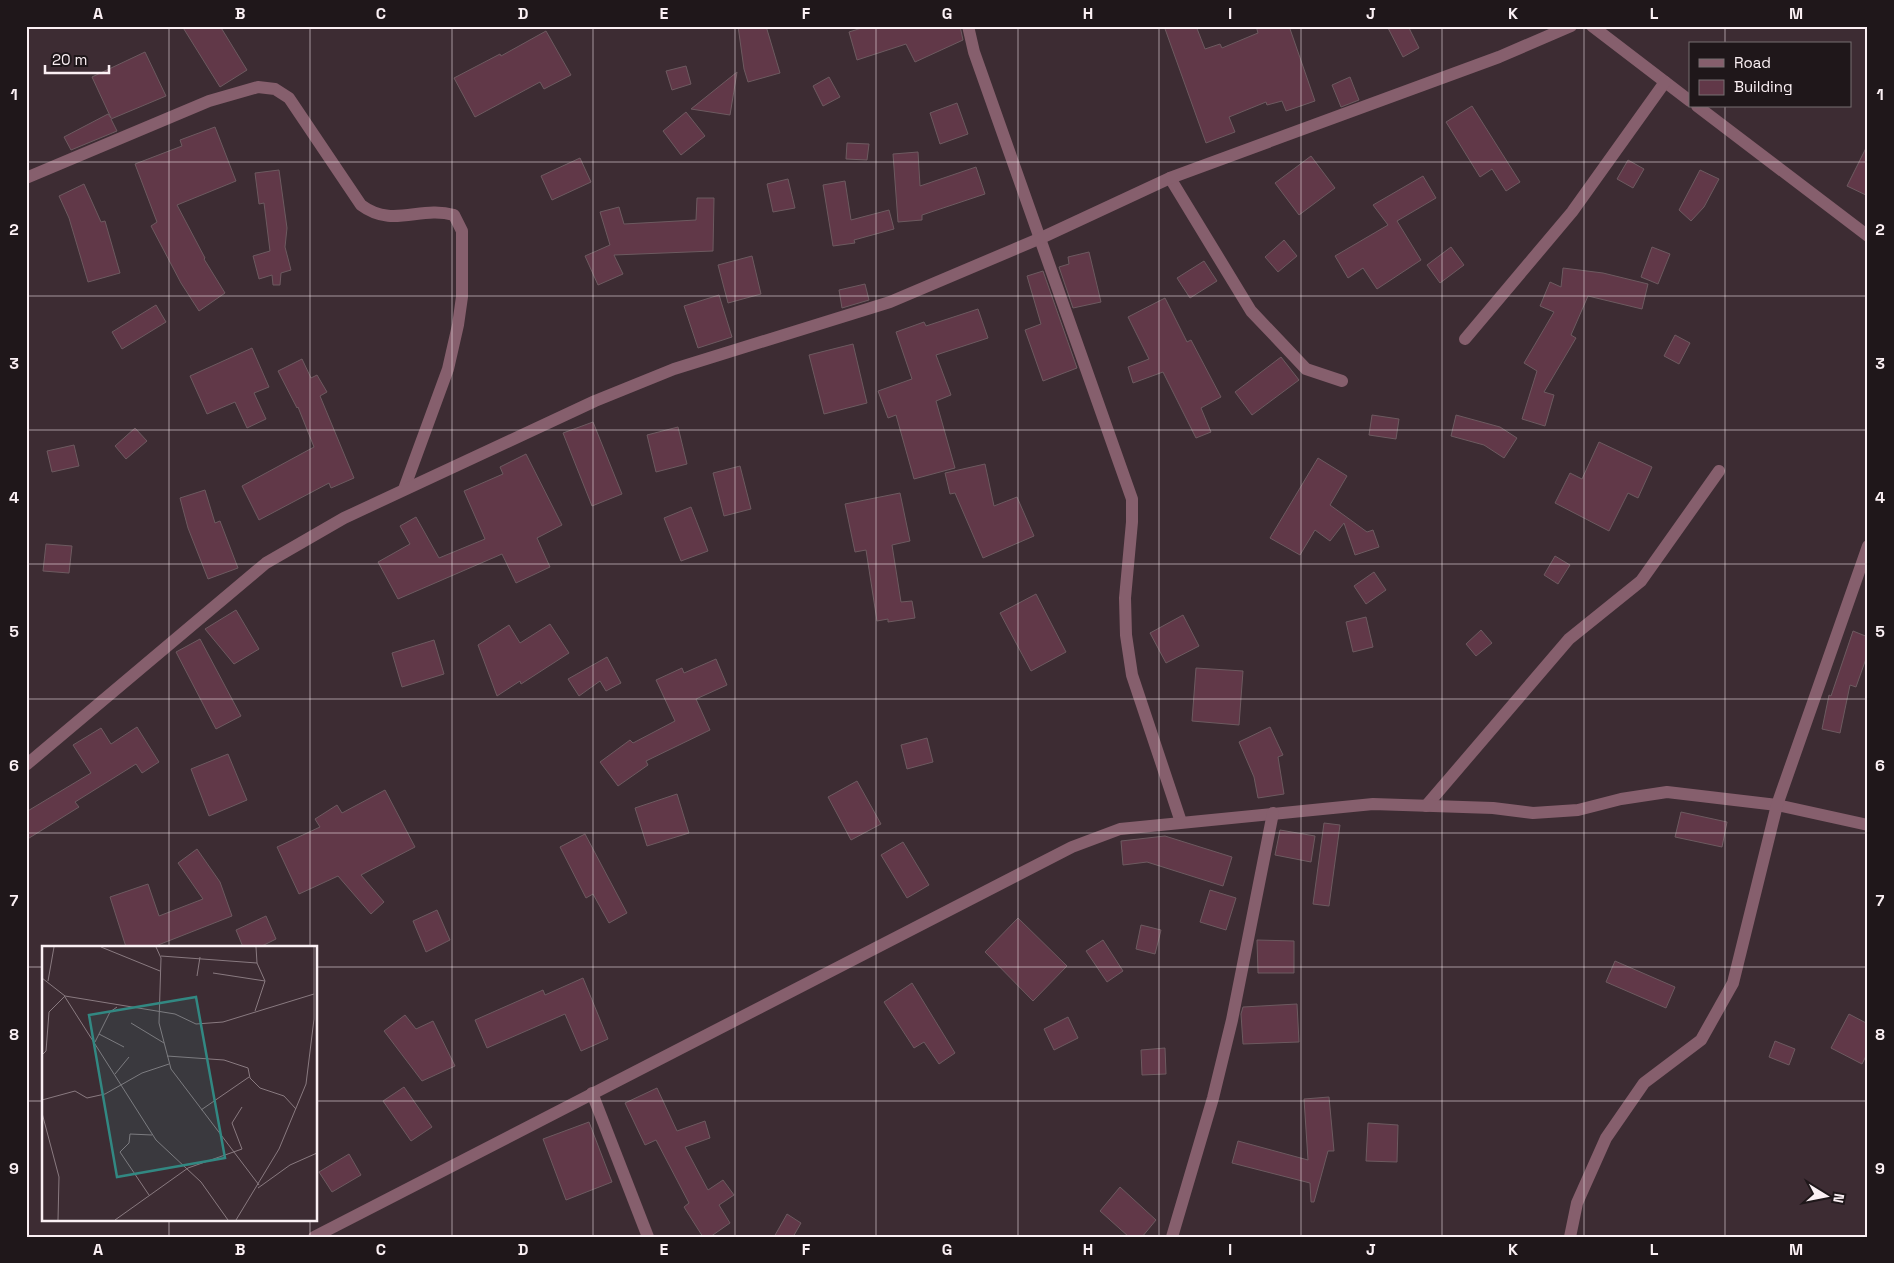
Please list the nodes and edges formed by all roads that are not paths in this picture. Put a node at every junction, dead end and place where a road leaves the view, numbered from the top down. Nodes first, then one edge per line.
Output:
1 (968, 26) edge
2 (1571, 26) edge
3 (1592, 26) edge
4 (1665, 82) junction
5 (1689, 100) edge
6 (1700, 108) edge
7 (26, 178) edge
8 (1170, 178) junction
9 (1868, 236) edge
10 (1041, 238) junction
11 (1465, 339) dead end
12 (1342, 382) dead end
13 (1719, 471) dead end
14 (404, 490) junction
15 (1868, 546) edge
16 (26, 765) edge
17 (1777, 805) junction
18 (1426, 806) junction
19 (1273, 813) junction
20 (1180, 822) junction
21 (1868, 825) edge
22 (592, 1093) junction
23 (314, 1237) edge
24 (648, 1237) edge
25 (1172, 1237) edge
26 (1570, 1237) edge

1 - 10 street
2 - 8 street
3 - 4 street
4 - 5 street
4 - 11 street
6 - 9 street
7 - 14 street
8 - 10 street
8 - 12 street
10 - 14 street
10 - 20 street
13 - 18 street
14 - 16 street
15 - 17 street
17 - 18 street
17 - 21 street
17 - 26 street
18 - 19 street
19 - 20 street
19 - 25 street
20 - 22 street
22 - 23 street
22 - 24 street

